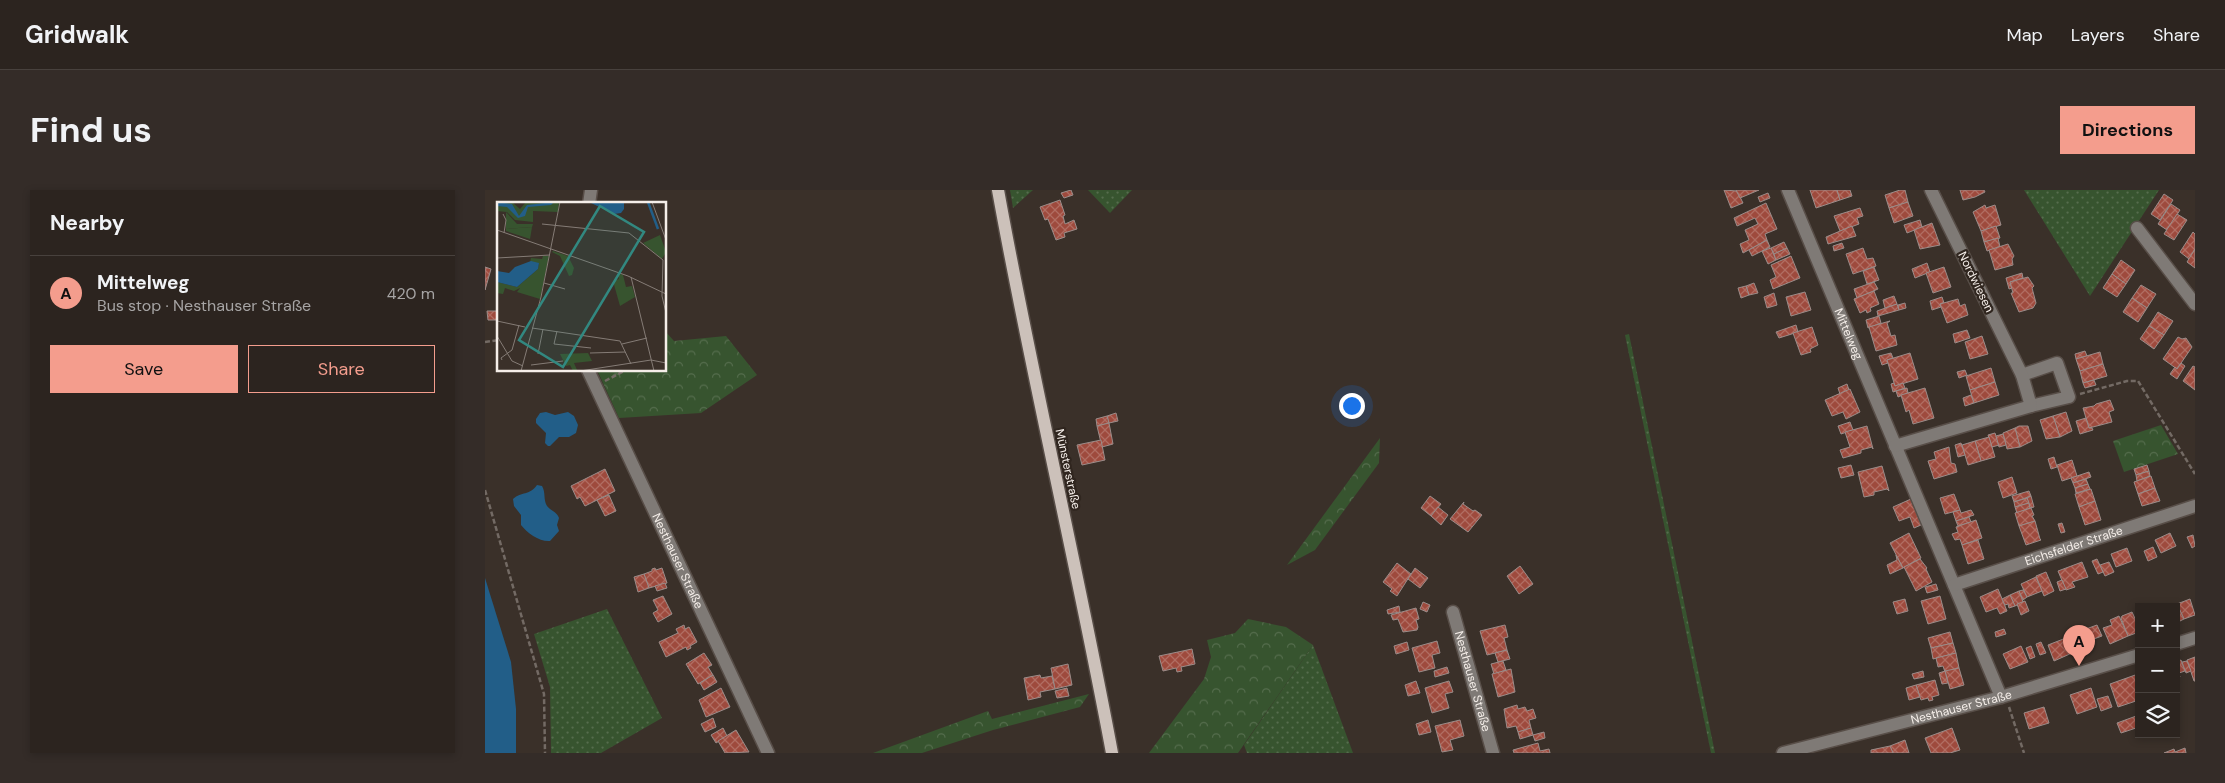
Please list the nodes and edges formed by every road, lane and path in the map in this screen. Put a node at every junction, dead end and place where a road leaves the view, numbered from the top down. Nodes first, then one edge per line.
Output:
1 (997, 190) edge
2 (1789, 190) edge
3 (1931, 190) edge
4 (2137, 228) dead end
5 (2195, 304) edge
6 (588, 371) edge
7 (624, 371) edge
8 (2021, 375) junction
9 (595, 386) junction
10 (2069, 397) junction
11 (2031, 406) junction
12 (1895, 446) junction
13 (2195, 474) edge
14 (485, 490) edge
15 (2195, 506) edge
16 (1954, 586) junction
17 (1453, 612) dead end
18 (2195, 638) edge
19 (2180, 643) edge
20 (2135, 656) edge
21 (2001, 697) junction
22 (545, 753) edge
23 (768, 753) edge
24 (1112, 753) edge
25 (1493, 753) edge
26 (1783, 753) edge
27 (2024, 753) edge

1 - 24 main road, Münsterstraße
2 - 12 street, Mittelweg
3 - 8 street, Nordwiesen
4 - 5 street
6 - 9 street, Nesthauser Straße
7 - 9 path
8 - 10 street
8 - 11 street, Nordwiesen
9 - 23 street, Nesthauser Straße
10 - 11 street
10 - 13 path
11 - 12 street
12 - 16 street, Mittelweg
14 - 22 path
15 - 16 street, Eichsfelder Straße
16 - 21 street, Mittelweg
17 - 25 street, Nesthauser Straße
18 - 19 street
20 - 21 street, Nesthauser Straße
21 - 26 street, Nesthauser Straße
21 - 27 path

